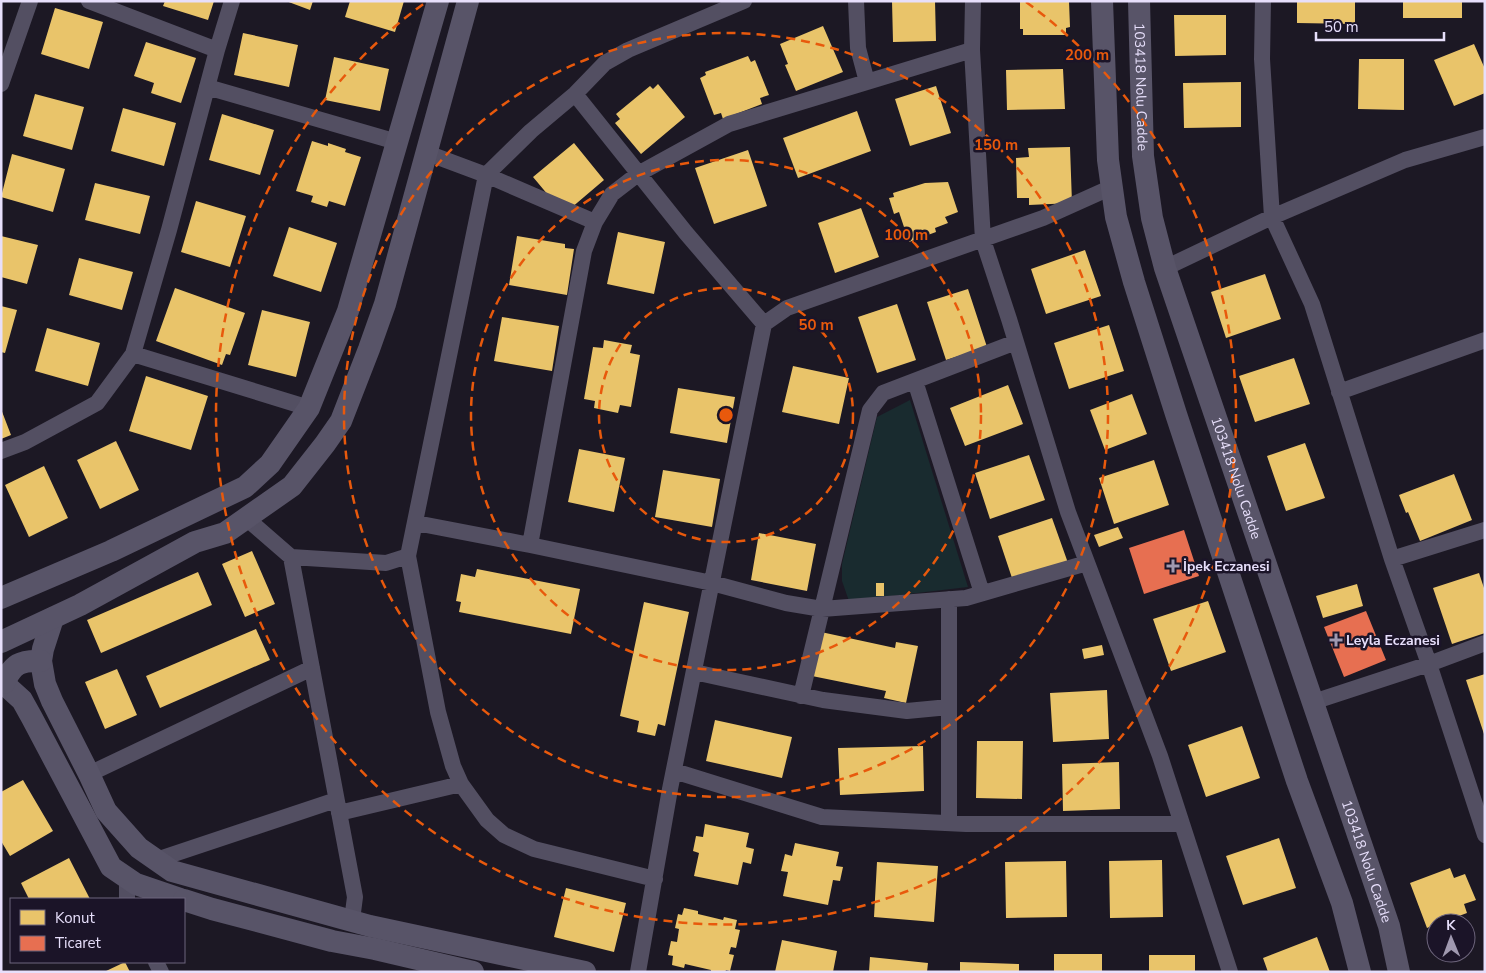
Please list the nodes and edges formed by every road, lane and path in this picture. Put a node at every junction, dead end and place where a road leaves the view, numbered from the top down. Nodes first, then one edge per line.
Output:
1 (30, 1) edge
2 (89, 1) edge
3 (232, 1) edge
4 (438, 1) edge
5 (468, 1) edge
6 (744, 1) edge
7 (856, 1) edge
8 (974, 1) edge
9 (1102, 1) edge
10 (1139, 1) edge
11 (1264, 1) edge
12 (217, 50) junction
13 (972, 50) junction
14 (867, 82) junction
15 (1, 84) edge
16 (207, 87) junction
17 (575, 94) junction
18 (1485, 137) edge
19 (397, 142) junction
20 (427, 153) junction
21 (638, 174) junction
22 (486, 175) junction
23 (1112, 188) junction
24 (1272, 218) junction
25 (595, 222) junction
26 (982, 240) junction
27 (1165, 268) junction
28 (764, 324) junction
29 (1485, 340) edge
30 (1016, 342) junction
31 (133, 354) junction
32 (915, 381) junction
33 (1339, 392) junction
34 (309, 408) junction
35 (1, 451) edge
36 (246, 518) junction
37 (416, 523) junction
38 (1485, 530) edge
39 (530, 545) junction
40 (291, 556) junction
41 (408, 556) junction
42 (1392, 559) junction
43 (1087, 563) junction
44 (712, 583) junction
45 (982, 593) junction
46 (1, 598) edge
47 (949, 599) junction
48 (822, 609) junction
49 (53, 618) junction
50 (1, 642) edge
51 (1485, 643) edge
52 (41, 661) junction
53 (1429, 664) junction
54 (312, 668) junction
55 (694, 672) junction
56 (3, 682) edge
57 (801, 696) junction
58 (1313, 702) junction
59 (949, 707) junction
60 (674, 770) junction
61 (89, 774) junction
62 (461, 784) junction
63 (338, 806) junction
64 (949, 823) junction
65 (1182, 824) junction
66 (1485, 835) edge
67 (156, 860) junction
68 (654, 879) junction
69 (127, 888) edge
70 (177, 898) edge
71 (185, 900) edge
72 (352, 920) junction
73 (473, 972) edge
74 (585, 972) edge
75 (638, 972) edge
76 (1230, 972) edge
77 (1360, 972) edge
78 (1399, 972) edge

1 - 15 street
2 - 12 street
3 - 12 street
4 - 19 main road
5 - 20 main road
6 - 17 street
7 - 14 street
8 - 13 street
9 - 23 main road
10 - 27 main road, 103418 Nolu Cadde
11 - 24 street
12 - 16 street
13 - 14 street
13 - 26 street
14 - 21 street
16 - 19 street
16 - 31 street
17 - 21 street
17 - 22 street
18 - 24 street
19 - 34 main road
20 - 22 street
20 - 36 main road
21 - 25 street
21 - 28 street
22 - 25 street
22 - 37 street
23 - 26 street
23 - 77 main road
24 - 27 street
24 - 33 street
25 - 39 street
26 - 28 street
26 - 30 street
27 - 58 main road, 103418 Nolu Cadde
28 - 44 street
29 - 33 street
30 - 32 street
30 - 43 street
31 - 34 street
31 - 35 street
32 - 45 street
32 - 48 street
33 - 42 street
34 - 46 main road
36 - 40 street
36 - 49 main road
37 - 39 street
37 - 41 street
38 - 42 street
39 - 44 street
40 - 41 street
40 - 54 street
41 - 62 street
42 - 53 street
43 - 45 street
43 - 65 street
44 - 48 street
44 - 55 street
45 - 47 street
47 - 48 street
47 - 59 street
48 - 57 street
49 - 50 main road
49 - 52 main road
51 - 53 street
52 - 56 main road
52 - 61 main road
53 - 58 street
53 - 66 street
54 - 61 street
54 - 63 street
55 - 57 street
55 - 60 street
56 - 69 main road
57 - 59 street
58 - 78 main road, 103418 Nolu Cadde
59 - 64 street
60 - 64 street
60 - 68 street
61 - 67 main road
62 - 63 street
62 - 68 street
63 - 67 street
63 - 72 street
64 - 65 street
65 - 76 street
67 - 72 main road
68 - 75 street
69 - 70 main road
71 - 73 main road
72 - 74 main road

